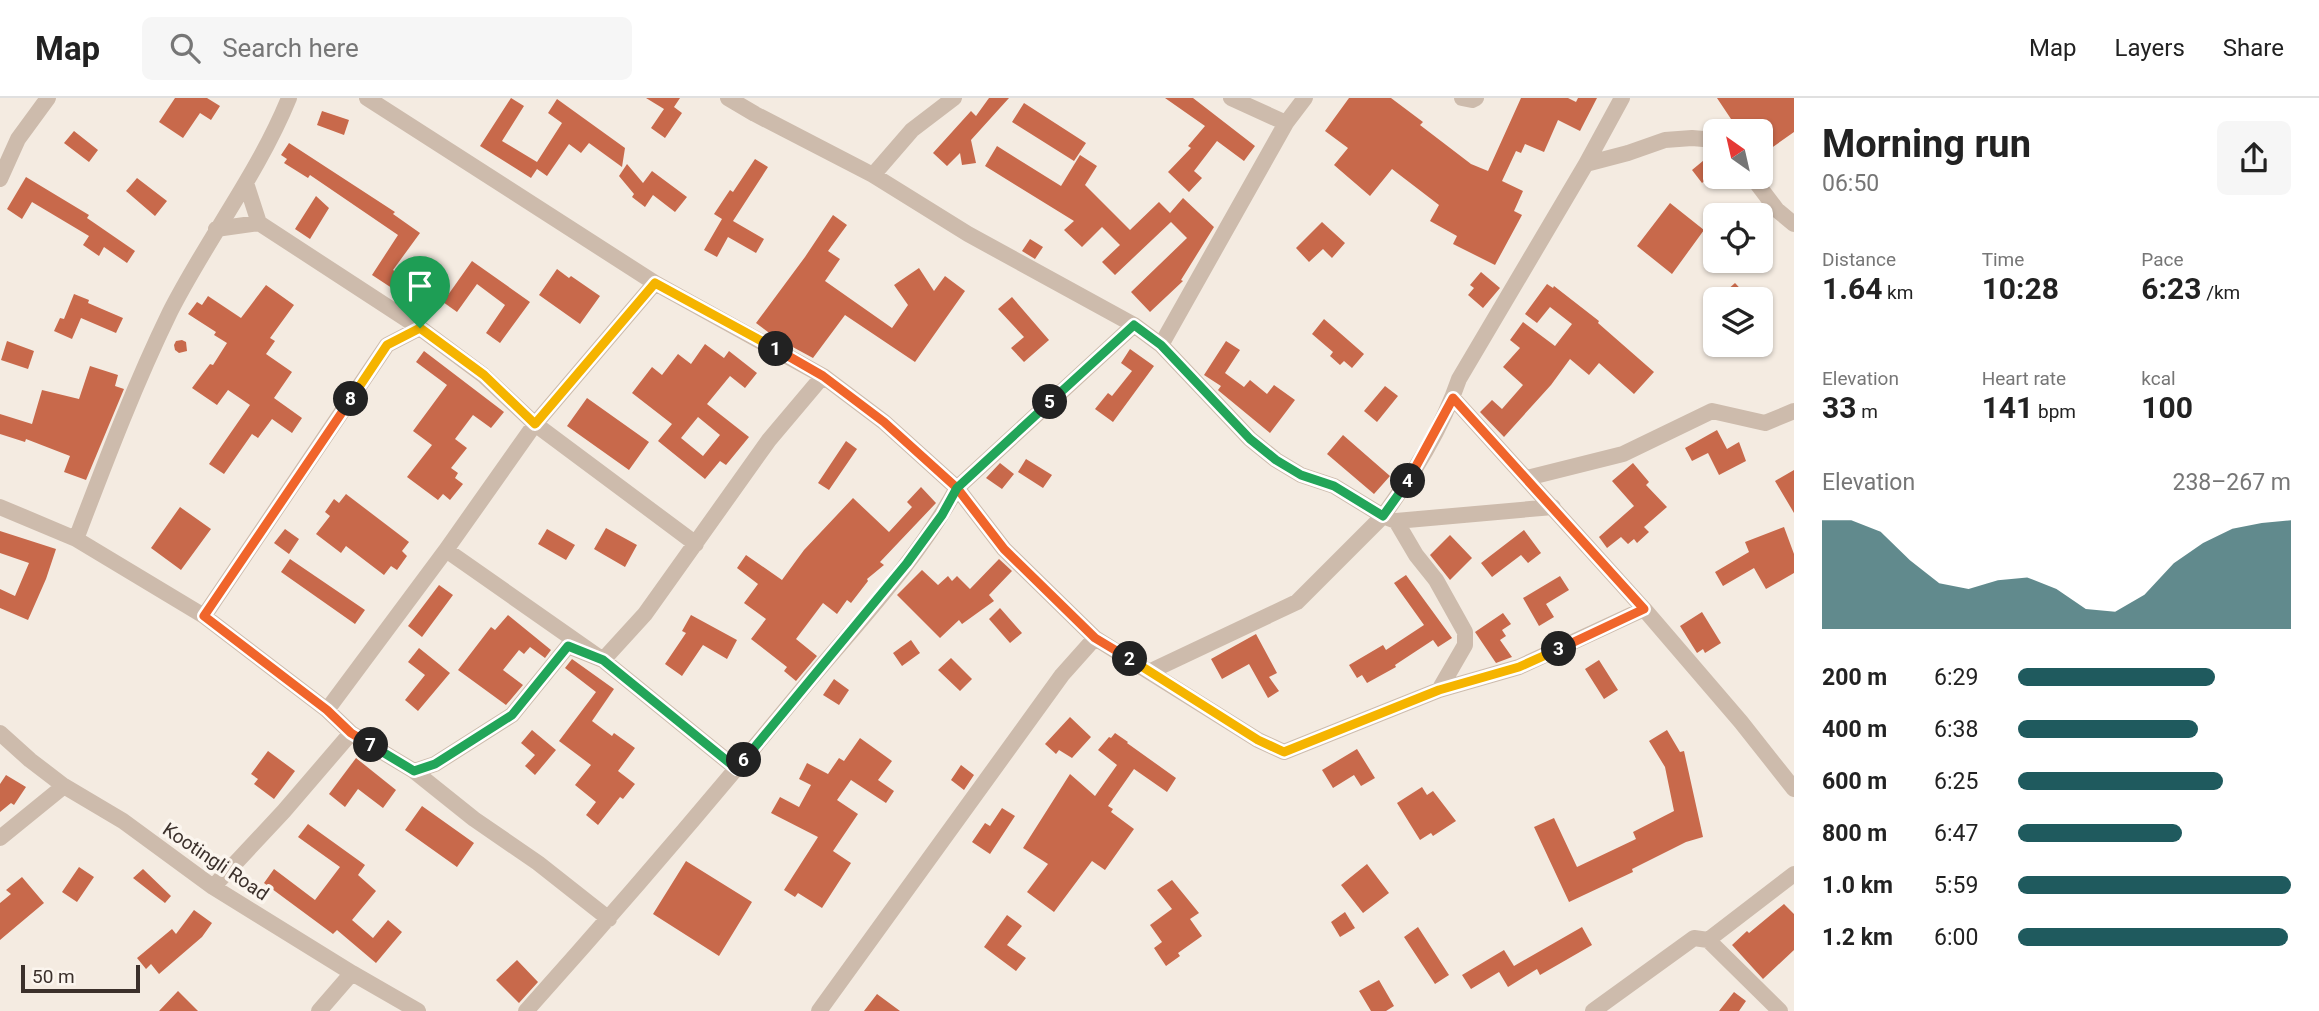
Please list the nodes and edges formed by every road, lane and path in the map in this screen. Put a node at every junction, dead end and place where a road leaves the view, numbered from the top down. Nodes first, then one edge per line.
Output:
1 (48, 98) edge
2 (289, 98) edge
3 (368, 98) edge
4 (729, 98) edge
5 (954, 98) edge
6 (1231, 98) edge
7 (1305, 98) edge
8 (1462, 98) edge
9 (1476, 98) edge
10 (1622, 98) edge
11 (1286, 123) junction
12 (1703, 139) edge
13 (1586, 164) junction
14 (873, 175) junction
15 (0, 179) edge
16 (246, 183) junction
17 (1761, 189) edge
18 (259, 223) junction
19 (1794, 224) edge
20 (216, 229) junction
21 (655, 283) junction
22 (1134, 325) junction
23 (420, 328) junction
24 (1161, 345) junction
25 (823, 376) junction
26 (1453, 398) junction
27 (1794, 411) edge
28 (535, 424) junction
29 (1527, 478) junction
30 (957, 488) junction
31 (0, 507) edge
32 (1553, 507) junction
33 (1390, 518) junction
34 (76, 539) junction
35 (696, 544) junction
36 (446, 550) junction
37 (1644, 609) junction
38 (204, 616) junction
39 (1095, 638) junction
40 (603, 660) junction
41 (1151, 671) junction
42 (1439, 690) junction
43 (327, 710) junction
44 (0, 733) edge
45 (351, 733) junction
46 (737, 769) junction
47 (414, 771) junction
48 (64, 786) junction
49 (1794, 789) edge
50 (0, 838) edge
51 (1794, 874) edge
52 (213, 887) junction
53 (609, 919) junction
54 (1708, 940) junction
55 (352, 973) junction
56 (319, 1011) edge
57 (418, 1011) edge
58 (526, 1011) edge
59 (819, 1011) edge
60 (1593, 1011) edge
61 (1780, 1011) edge

1 - 15 street
2 - 16 street
3 - 21 street
4 - 14 street
5 - 14 street
6 - 11 street
7 - 11 street
8 - 9 street
10 - 13 street
11 - 24 street
12 - 13 street
13 - 26 street
14 - 22 street
16 - 18 street
16 - 20 street
17 - 19 street
18 - 20 street
18 - 23 street
20 - 34 street
21 - 25 street
21 - 28 street
22 - 24 street
22 - 30 street
23 - 28 street
23 - 38 street
24 - 33 street
25 - 30 street
25 - 35 street
26 - 29 street
26 - 33 street
27 - 29 street
28 - 35 street
28 - 36 street
29 - 32 street
30 - 39 street
30 - 46 street
31 - 34 street
32 - 33 street
32 - 37 street
33 - 41 street
33 - 42 street
34 - 38 street
35 - 40 street
36 - 40 street
36 - 43 street
37 - 42 street
37 - 49 street
38 - 43 street
39 - 41 street
39 - 59 street
40 - 46 street
40 - 47 street
41 - 42 street
43 - 45 street
44 - 48 street, Kootingli Road
45 - 47 street
45 - 52 street
46 - 53 street
47 - 53 street
48 - 50 street
48 - 52 street, Kootingli Road
51 - 54 street
52 - 55 street, Kootingli Road
53 - 58 street
54 - 60 street
54 - 61 street
55 - 56 street
55 - 57 street, Kootingli Road

